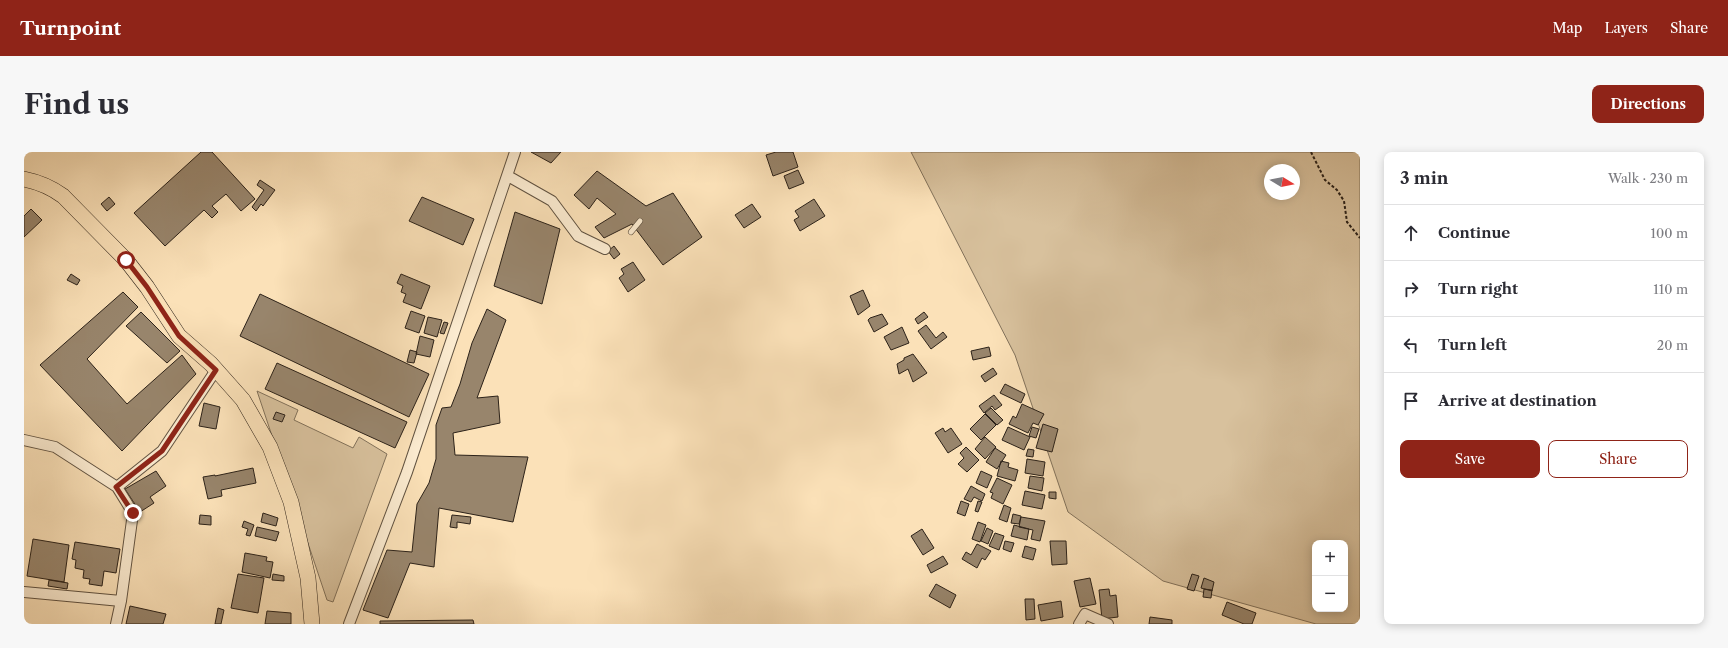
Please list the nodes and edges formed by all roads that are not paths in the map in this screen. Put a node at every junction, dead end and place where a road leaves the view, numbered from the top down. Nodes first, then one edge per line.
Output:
1 (515, 152) edge
2 (508, 176) junction
3 (24, 179) edge
4 (640, 222) dead end
5 (631, 232) dead end
6 (605, 249) dead end
7 (216, 370) junction
8 (24, 440) edge
9 (116, 487) junction
10 (24, 592) edge
11 (121, 601) junction
12 (116, 624) edge
13 (312, 624) edge
14 (349, 624) edge
15 (1079, 624) edge
16 (1108, 624) edge

1 - 2 street
2 - 6 street
2 - 14 street
3 - 7 main road
4 - 5 lane
7 - 9 street
7 - 13 main road
8 - 9 street
9 - 11 street
10 - 11 street
11 - 12 street
15 - 16 street

